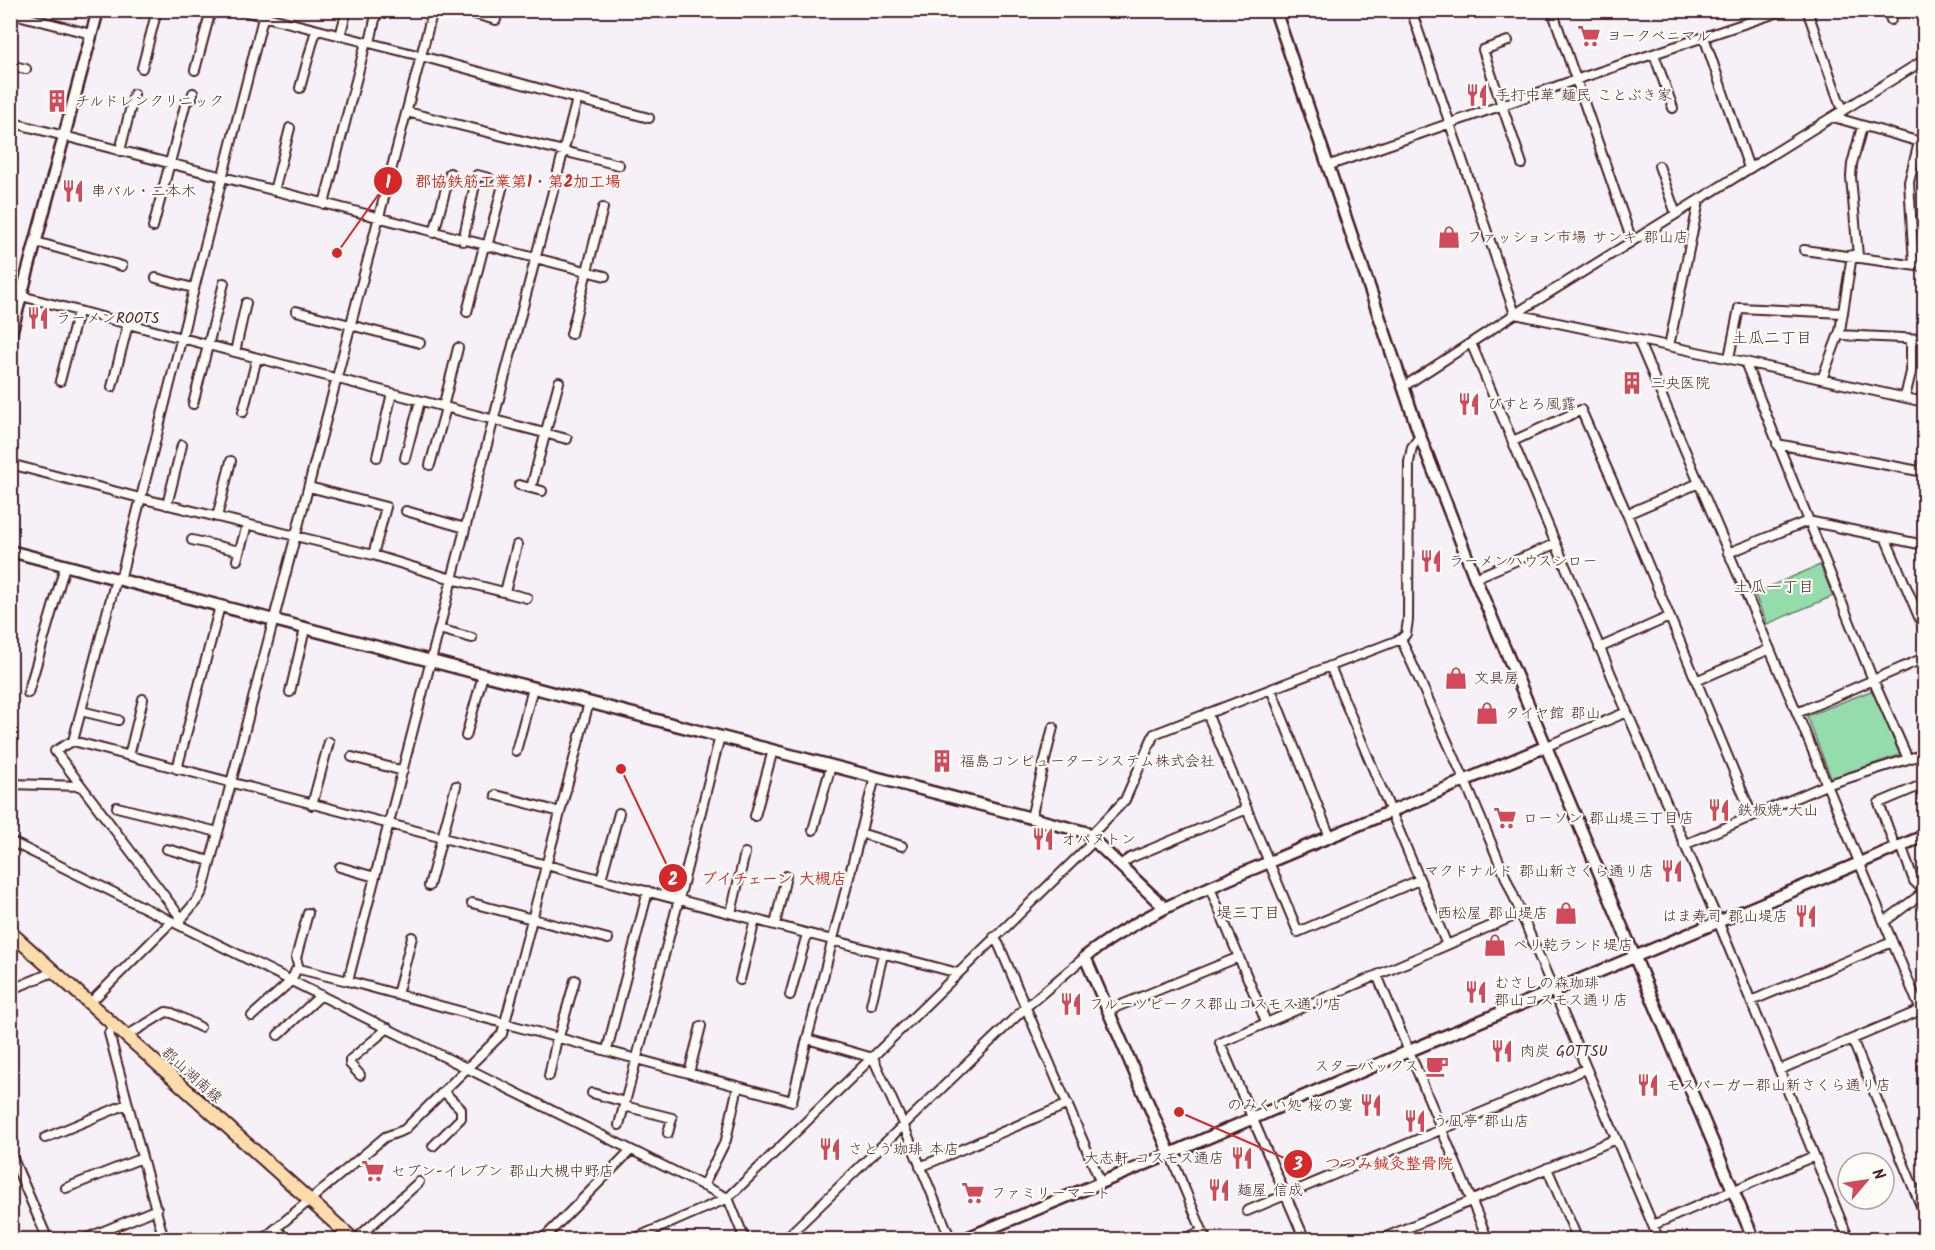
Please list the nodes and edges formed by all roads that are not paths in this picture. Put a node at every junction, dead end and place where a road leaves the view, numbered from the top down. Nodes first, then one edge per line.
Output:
1 (98, 10) edge
2 (157, 10) edge
3 (211, 10) edge
4 (239, 10) edge
5 (347, 10) edge
6 (377, 10) edge
7 (433, 10) edge
8 (460, 10) edge
9 (1275, 10) edge
10 (1411, 10) edge
11 (1552, 10) edge
12 (1785, 10) edge
13 (1807, 10) edge
14 (1888, 10) edge
15 (10, 13) edge
16 (264, 14) edge
17 (496, 20) dead end
18 (1891, 20) dead end
19 (316, 30) junction
20 (91, 34) junction
21 (340, 36) junction
22 (1704, 37) junction
23 (1508, 41) dead end
24 (368, 43) junction
25 (1654, 54) junction
26 (421, 56) junction
27 (1924, 60) edge
28 (10, 65) edge
29 (142, 68) dead end
30 (26, 69) dead end
31 (195, 70) dead end
32 (1575, 80) junction
33 (300, 88) dead end
34 (193, 93) dead end
35 (134, 94) dead end
36 (577, 99) junction
37 (1501, 105) junction
38 (1673, 108) dead end
39 (1844, 110) junction
40 (407, 112) junction
41 (1833, 117) junction
42 (649, 118) dead end
43 (10, 122) edge
44 (1450, 124) junction
45 (1862, 127) junction
46 (290, 128) dead end
47 (64, 136) junction
48 (1922, 143) edge
49 (120, 151) junction
50 (563, 151) junction
51 (170, 164) junction
52 (1522, 164) dead end
53 (619, 165) dead end
54 (1327, 166) junction
55 (1659, 166) dead end
56 (1749, 168) junction
57 (450, 173) dead end
58 (222, 177) junction
59 (489, 178) dead end
60 (504, 181) dead end
61 (274, 191) junction
62 (1699, 201) junction
63 (324, 204) junction
64 (603, 208) dead end
65 (1676, 214) junction
66 (379, 219) junction
67 (153, 227) dead end
68 (434, 233) junction
69 (463, 241) junction
70 (1632, 241) junction
71 (36, 242) junction
72 (485, 246) junction
73 (1804, 250) dead end
74 (1855, 256) junction
75 (535, 259) junction
76 (1914, 265) junction
77 (122, 266) dead end
78 (1924, 267) edge
79 (587, 272) junction
80 (605, 276) dead end
81 (156, 278) dead end
82 (224, 283) dead end
83 (194, 288) junction
84 (16, 295) edge
85 (246, 303) dead end
86 (296, 311) dead end
87 (78, 312) junction
88 (466, 312) dead end
89 (1843, 313) junction
90 (1515, 314) junction
91 (128, 324) junction
92 (351, 324) junction
93 (571, 334) dead end
94 (1838, 335) junction
95 (10, 337) edge
96 (181, 338) junction
97 (1911, 339) junction
98 (1924, 339) edge
99 (1638, 340) junction
100 (420, 343) dead end
101 (1471, 343) junction
102 (208, 345) junction
103 (1669, 346) junction
104 (458, 348) dead end
105 (234, 352) junction
106 (257, 358) junction
107 (1729, 358) junction
108 (1744, 362) junction
109 (337, 378) junction
110 (1822, 379) junction
111 (60, 381) dead end
112 (559, 382) dead end
113 (112, 387) dead end
114 (1403, 387) junction
115 (392, 393) junction
116 (1905, 397) junction
117 (420, 401) junction
118 (1924, 402) edge
119 (193, 404) dead end
120 (445, 407) junction
121 (243, 412) dead end
122 (494, 421) junction
123 (545, 433) junction
124 (1420, 436) junction
125 (567, 439) dead end
126 (1513, 441) junction
127 (1777, 444) junction
128 (182, 445) dead end
129 (377, 457) dead end
130 (405, 458) dead end
131 (231, 461) dead end
132 (10, 464) edge
133 (430, 465) dead end
134 (1924, 472) edge
135 (1699, 483) junction
136 (519, 485) dead end
137 (309, 487) junction
138 (531, 488) junction
139 (542, 491) dead end
140 (140, 498) junction
141 (167, 505) junction
142 (406, 511) dead end
143 (1627, 514) junction
144 (217, 517) junction
145 (1808, 521) junction
146 (247, 525) junction
147 (465, 528) junction
148 (296, 537) junction
149 (1885, 537) junction
150 (192, 540) dead end
151 (1555, 544) junction
152 (517, 545) dead end
153 (1924, 545) edge
154 (1728, 553) junction
155 (11, 554) edge
156 (374, 555) junction
157 (65, 566) junction
158 (1475, 578) junction
159 (452, 579) junction
160 (118, 580) junction
161 (505, 592) junction
162 (526, 598) dead end
163 (220, 606) junction
164 (1668, 617) junction
165 (273, 620) junction
166 (305, 629) junction
167 (439, 629) junction
168 (1924, 629) edge
169 (472, 638) dead end
170 (1401, 639) junction
171 (1599, 648) junction
172 (1770, 649) junction
173 (1924, 658) edge
174 (431, 662) junction
175 (1330, 666) junction
176 (483, 675) junction
177 (1873, 680) junction
178 (1696, 681) junction
179 (532, 688) junction
180 (1271, 689) junction
181 (290, 692) dead end
182 (28, 693) dead end
183 (143, 699) dead end
184 (589, 702) junction
185 (81, 711) junction
186 (1627, 712) junction
187 (1207, 713) junction
188 (1797, 713) junction
189 (118, 720) dead end
190 (1053, 727) dead end
191 (466, 736) dead end
192 (720, 736) junction
193 (73, 741) junction
194 (329, 742) dead end
195 (1546, 746) junction
196 (772, 750) junction
197 (516, 751) dead end
198 (1924, 754) edge
199 (129, 756) junction
200 (352, 757) dead end
201 (1908, 759) junction
202 (831, 766) junction
203 (177, 769) junction
204 (403, 771) junction
205 (875, 777) junction
206 (1465, 781) junction
207 (231, 783) junction
208 (10, 784) edge
209 (1924, 784) edge
210 (1826, 785) junction
211 (81, 786) junction
212 (456, 786) dead end
213 (496, 795) dead end
214 (312, 805) junction
215 (117, 807) dead end
216 (1247, 809) junction
217 (560, 812) junction
218 (1391, 812) junction
219 (619, 813) dead end
220 (1752, 815) junction
221 (755, 816) dead end
222 (1031, 818) junction
223 (389, 825) junction
224 (813, 830) dead end
225 (218, 832) junction
226 (861, 833) junction
227 (1924, 836) edge
228 (1330, 837) junction
229 (1092, 838) junction
230 (442, 839) junction
231 (10, 841) edge
232 (1684, 845) junction
233 (903, 846) dead end
234 (1898, 846) junction
235 (167, 849) dead end
236 (745, 853) dead end
237 (210, 861) junction
238 (1269, 862) junction
239 (1859, 862) junction
240 (545, 865) junction
241 (1120, 865) junction
242 (340, 867) dead end
243 (786, 876) dead end
244 (375, 877) junction
245 (601, 879) junction
246 (1419, 880) junction
247 (429, 886) dead end
248 (1210, 888) junction
249 (648, 891) junction
250 (1924, 892) edge
251 (679, 899) junction
252 (472, 903) dead end
253 (1165, 908) junction
254 (308, 913) dead end
255 (1521, 913) junction
256 (731, 914) junction
257 (532, 919) junction
258 (755, 920) junction
259 (1718, 921) junction
260 (176, 922) junction
261 (1884, 922) junction
262 (774, 925) junction
263 (10, 932) edge
264 (807, 934) junction
265 (411, 937) dead end
266 (994, 937) junction
267 (608, 939) dead end
268 (832, 941) junction
269 (1892, 942) junction
270 (1447, 945) junction
271 (883, 954) junction
272 (1085, 957) junction
273 (1239, 957) junction
274 (1636, 957) junction
275 (299, 969) junction
276 (53, 972) junction
277 (958, 973) junction
278 (1377, 975) junction
279 (575, 980) dead end
280 (740, 980) dead end
281 (291, 981) junction
282 (348, 981) junction
283 (10, 990) edge
284 (1554, 992) junction
285 (321, 995) junction
286 (397, 995) junction
287 (790, 995) dead end
288 (1751, 1000) junction
289 (89, 1004) junction
290 (871, 1005) dead end
291 (1026, 1007) junction
292 (1109, 1010) junction
293 (1923, 1014) edge
294 (252, 1016) dead end
295 (1266, 1022) junction
296 (505, 1025) junction
297 (114, 1026) junction
298 (701, 1026) dead end
299 (200, 1027) dead end
300 (388, 1028) junction
301 (278, 1035) dead end
302 (127, 1038) junction
303 (557, 1038) junction
304 (807, 1039) junction
305 (1852, 1039) junction
306 (607, 1050) junction
307 (1409, 1051) junction
308 (636, 1058) junction
309 (873, 1058) junction
310 (469, 1068) junction
311 (1586, 1069) junction
312 (1779, 1070) junction
313 (690, 1073) junction
314 (360, 1075) dead end
315 (549, 1076) dead end
316 (738, 1086) junction
317 (444, 1092) junction
318 (592, 1093) dead end
319 (127, 1104) junction
320 (624, 1104) junction
321 (1068, 1104) junction
322 (1253, 1119) junction
323 (903, 1124) junction
324 (619, 1125) dead end
325 (1442, 1130) junction
326 (668, 1133) dead end
327 (45, 1138) dead end
328 (1616, 1139) junction
329 (433, 1146) dead end
330 (630, 1151) junction
331 (10, 1152) edge
332 (1170, 1154) junction
333 (1815, 1156) junction
334 (142, 1158) junction
335 (920, 1167) junction
336 (1547, 1168) junction
337 (418, 1182) dead end
338 (1101, 1183) junction
339 (703, 1186) junction
340 (66, 1188) dead end
341 (1733, 1191) junction
342 (1286, 1196) junction
343 (728, 1198) junction
344 (1472, 1200) junction
345 (310, 1201) junction
346 (157, 1209) junction
347 (1247, 1212) dead end
348 (1924, 1213) edge
349 (1653, 1225) junction
350 (277, 1228) junction
351 (1204, 1235) edge
352 (1389, 1237) edge
353 (545, 1238) edge
354 (48, 1239) edge
355 (82, 1239) edge
356 (164, 1239) edge
357 (262, 1239) edge
358 (286, 1239) edge
359 (354, 1239) edge
360 (631, 1239) edge
361 (745, 1239) edge
362 (784, 1239) edge
363 (951, 1239) edge
364 (962, 1239) edge
365 (1183, 1239) edge
366 (1305, 1239) edge
367 (1379, 1239) edge
368 (1488, 1239) edge
369 (1578, 1239) edge
370 (1659, 1239) edge
371 (1754, 1239) edge
372 (1849, 1239) edge

1 - 20 street
2 - 29 street
3 - 31 street
4 - 16 street
5 - 21 street
6 - 24 street
7 - 26 street
8 - 17 street
9 - 54 street
10 - 44 street
11 - 32 street
12 - 22 street
13 - 39 street
14 - 18 street
15 - 20 street
16 - 19 street
16 - 58 street
19 - 21 street
19 - 33 street
20 - 47 street
21 - 24 street
22 - 25 street
22 - 56 street
23 - 37 street
24 - 26 street
24 - 63 street
25 - 32 street
25 - 38 street
26 - 36 street
26 - 40 street
27 - 39 street
28 - 30 street
32 - 37 street
32 - 70 street
34 - 51 street
35 - 49 street
36 - 42 street
36 - 50 street
37 - 44 street
37 - 52 street
39 - 41 street
40 - 50 street
40 - 66 street
41 - 45 street
41 - 56 street
43 - 47 street
44 - 54 street
44 - 90 street
45 - 48 street
45 - 74 street
46 - 61 street
47 - 49 street
47 - 71 street
48 - 76 street
49 - 51 street
50 - 53 street
50 - 75 street
51 - 58 street
51 - 67 street
54 - 114 street
55 - 65 street
56 - 62 street
57 - 68 street
58 - 61 street
58 - 83 street
59 - 69 street
60 - 72 street
61 - 63 street
62 - 65 street
62 - 103 street
63 - 66 street
64 - 79 street
65 - 70 street
66 - 68 street
66 - 92 street
68 - 69 street
69 - 72 street
70 - 90 street
71 - 77 street
71 - 84 street
72 - 75 street
72 - 88 street
73 - 74 street
74 - 76 street
74 - 89 street
75 - 79 street
75 - 122 street
76 - 78 street
79 - 80 street
79 - 93 street
81 - 83 street
82 - 102 street
83 - 96 street
84 - 87 street
84 - 95 street
85 - 105 street
86 - 92 street
87 - 91 street
87 - 111 street
89 - 94 street
89 - 107 street
90 - 99 street
90 - 101 street
91 - 96 street
91 - 113 street
92 - 100 street
92 - 109 street
94 - 97 street
94 - 110 street
96 - 102 street
96 - 140 street
97 - 98 street
97 - 116 street
99 - 103 street
99 - 135 street
101 - 114 street
101 - 126 street
102 - 105 street
102 - 119 street
103 - 107 street
104 - 120 street
105 - 106 street
106 - 109 street
106 - 121 street
107 - 108 street
108 - 110 street
108 - 127 street
109 - 115 street
109 - 137 street
110 - 116 street
112 - 123 street
114 - 124 street
115 - 117 street
115 - 129 street
116 - 118 street
117 - 120 street
117 - 130 street
120 - 122 street
120 - 133 street
122 - 123 street
122 - 147 street
123 - 125 street
123 - 138 street
124 - 158 street
124 - 170 street
126 - 143 street
126 - 151 street
127 - 134 street
127 - 145 street
128 - 141 street
131 - 144 street
132 - 140 street
135 - 143 street
135 - 154 street
136 - 138 street
137 - 148 street
137 - 156 street
138 - 139 street
140 - 141 street
140 - 160 street
141 - 144 street
142 - 147 street
143 - 164 street
144 - 146 street
145 - 149 street
145 - 154 street
145 - 177 street
146 - 148 street
146 - 150 street
147 - 159 street
148 - 156 street
148 - 165 street
149 - 153 street
149 - 168 street
151 - 158 street
151 - 171 street
152 - 161 street
154 - 172 street
155 - 157 street
156 - 159 street
157 - 160 street
157 - 182 street
158 - 195 street
159 - 161 street
159 - 167 street
160 - 163 street
160 - 185 street
161 - 162 street
163 - 165 street
163 - 203 street
164 - 171 street
164 - 178 street
165 - 166 street
165 - 207 street
166 - 174 street
166 - 181 street
167 - 169 street
167 - 174 street
170 - 175 street
170 - 206 street
171 - 186 street
172 - 178 street
172 - 188 street
173 - 177 street
174 - 176 street
174 - 204 street
175 - 180 street
175 - 218 street
176 - 179 street
176 - 191 street
177 - 188 street
177 - 201 street
178 - 220 street
179 - 184 street
179 - 197 street
180 - 187 street
180 - 228 street
183 - 199 street
184 - 192 street
184 - 217 street
185 - 189 street
185 - 193 street
186 - 195 street
186 - 232 street
187 - 216 street
187 - 229 street
188 - 210 street
190 - 222 street
192 - 196 street
192 - 251 street
193 - 199 street
193 - 211 street
194 - 214 street
195 - 206 street
195 - 274 street
196 - 202 street
196 - 221 street
198 - 201 street
199 - 203 street
200 - 204 street
201 - 210 street
202 - 205 street
202 - 224 street
203 - 207 street
204 - 223 street
205 - 222 street
205 - 226 street
206 - 218 street
206 - 255 street
207 - 214 street
207 - 225 street
208 - 211 street
209 - 234 street
210 - 220 street
210 - 239 street
211 - 260 street
212 - 230 street
213 - 217 street
214 - 223 street
215 - 225 street
216 - 238 street
216 - 241 street
217 - 240 street
218 - 228 street
218 - 246 street
219 - 245 street
220 - 232 street
222 - 229 street
223 - 230 street
223 - 244 street
225 - 237 street
226 - 233 street
226 - 268 street
227 - 234 street
228 - 238 street
229 - 241 street
229 - 266 street
230 - 240 street
230 - 247 street
231 - 260 street
232 - 259 street
234 - 239 street
234 - 250 street
235 - 237 street
236 - 256 street
237 - 260 street
238 - 246 street
238 - 248 street
239 - 259 street
239 - 261 street
240 - 245 street
240 - 257 street
241 - 253 street
242 - 244 street
243 - 262 street
244 - 282 street
245 - 249 street
246 - 270 street
248 - 253 street
248 - 273 street
249 - 251 street
249 - 306 street
250 - 261 street
251 - 256 street
251 - 308 street
252 - 257 street
253 - 272 street
254 - 275 street
255 - 270 street
255 - 284 street
256 - 258 street
257 - 267 street
257 - 296 street
258 - 262 street
258 - 280 street
259 - 274 street
259 - 288 street
260 - 281 street
260 - 289 street
261 - 269 street
262 - 264 street
263 - 276 main road, 郡山湖南線
264 - 268 street
264 - 287 street
265 - 286 street
266 - 277 street
266 - 291 street
268 - 271 street
268 - 304 street
269 - 288 street
269 - 293 street
270 - 278 street
271 - 277 street
271 - 290 street
272 - 291 street
272 - 292 street
273 - 292 street
273 - 295 street
274 - 284 street
274 - 341 street
275 - 281 street
275 - 282 street
276 - 283 street
276 - 289 main road, 郡山湖南線
277 - 309 street
278 - 295 street
278 - 307 street
279 - 303 street
281 - 285 street
281 - 294 street
282 - 286 street
284 - 307 street
284 - 311 street
285 - 300 street
285 - 301 street
286 - 296 street
288 - 312 street
289 - 297 main road, 郡山湖南線
291 - 321 street
291 - 323 street
292 - 332 street
293 - 305 street
295 - 322 street
296 - 303 street
296 - 310 street
297 - 302 main road, 郡山湖南線
297 - 319 street
298 - 313 street
299 - 302 street
300 - 310 street
300 - 314 street
302 - 345 main road, 郡山湖南線
303 - 306 street
303 - 315 street
304 - 309 street
304 - 316 street
305 - 312 street
305 - 348 street
306 - 308 street
307 - 322 street
307 - 325 street
308 - 313 street
308 - 320 street
309 - 323 street
309 - 343 street
310 - 317 street
310 - 330 street
311 - 325 street
311 - 328 street
312 - 333 street
313 - 316 street
316 - 339 street
317 - 329 street
317 - 345 street
318 - 320 street
319 - 327 street
319 - 334 street
320 - 324 street
320 - 326 street
321 - 335 street
321 - 338 street
322 - 332 street
322 - 342 street
323 - 335 street
323 - 362 street
325 - 342 street
325 - 344 street
328 - 336 street
328 - 349 street
330 - 339 street
330 - 353 street
331 - 354 street
332 - 338 street
332 - 351 street
333 - 341 street
333 - 372 street
334 - 340 street
334 - 346 street
335 - 363 street
336 - 344 street
336 - 369 street
337 - 359 street
338 - 364 street
339 - 343 street
341 - 349 street
341 - 371 street
342 - 347 street
342 - 366 street
343 - 360 street
343 - 361 street
344 - 352 street
344 - 368 street
345 - 350 street
345 - 359 main road, 郡山湖南線
346 - 355 street
346 - 356 street
349 - 370 street
350 - 357 street
350 - 358 street
351 - 365 street
352 - 367 street

